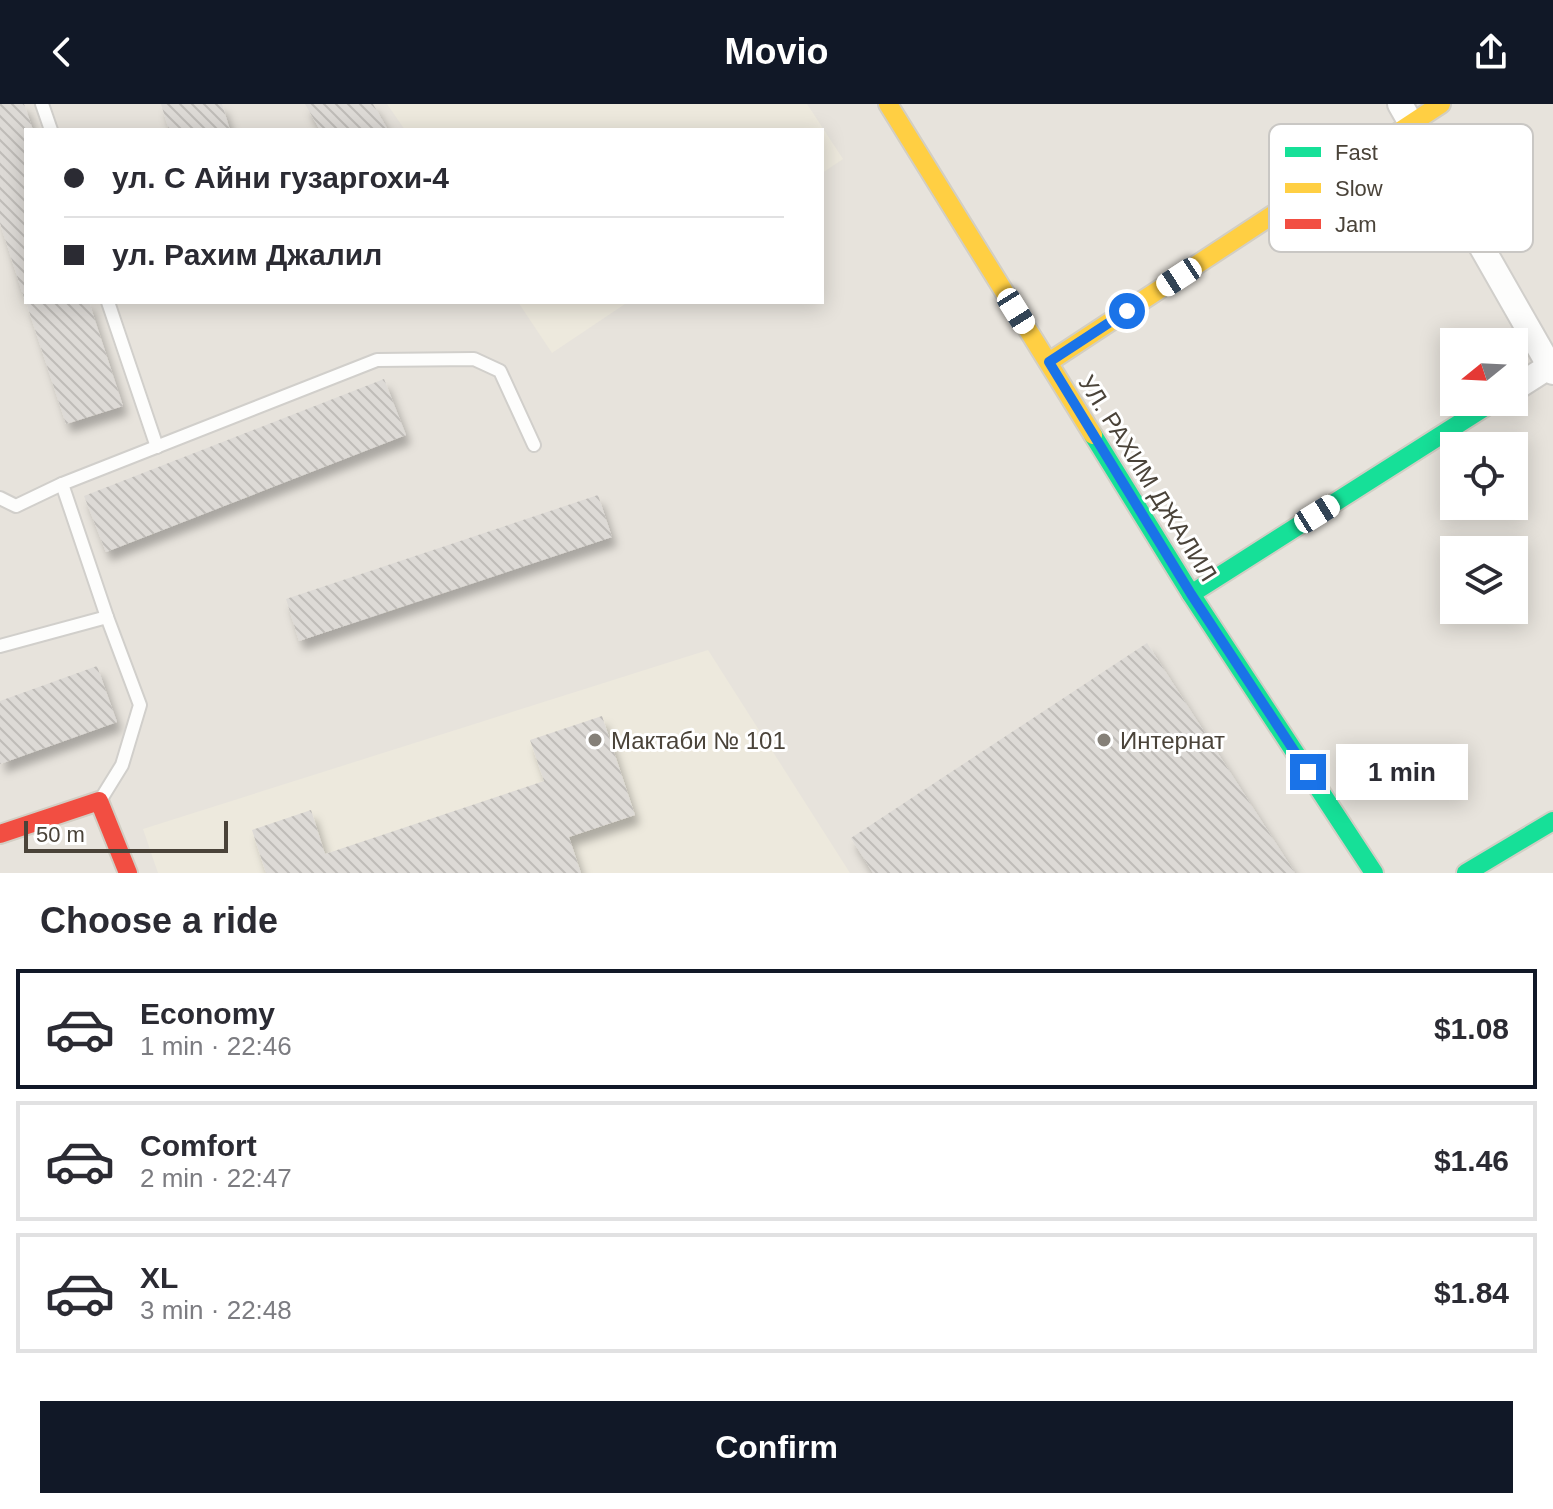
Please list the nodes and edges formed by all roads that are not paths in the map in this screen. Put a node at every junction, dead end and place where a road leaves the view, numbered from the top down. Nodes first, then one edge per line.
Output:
1 (42, 104) edge
2 (888, 104) edge
3 (1441, 104) edge
4 (1406, 114) edge
5 (50, 128) edge
6 (1269, 209) edge
7 (1486, 252) edge
8 (109, 304) edge
9 (1049, 362) junction
10 (1552, 367) edge
11 (1528, 381) edge
12 (1471, 416) edge
13 (534, 445) dead end
14 (157, 447) junction
15 (62, 484) junction
16 (0, 498) edge
17 (1191, 594) junction
18 (107, 617) junction
19 (0, 646) edge
20 (99, 801) junction
21 (1553, 821) edge
22 (0, 834) edge
23 (128, 873) edge
24 (1374, 873) edge
25 (1466, 873) edge

1 - 5 lane
2 - 9 street, УЛ. РАХИМ ДЖАЛИЛ
3 - 4 street
6 - 9 street
7 - 10 street
8 - 14 lane
9 - 17 street, УЛ. РАХИМ ДЖАЛИЛ
10 - 11 street
12 - 17 street
13 - 14 lane
14 - 15 lane
15 - 16 lane
15 - 18 lane
17 - 24 street, УЛ. РАХИМ ДЖАЛИЛ
18 - 19 lane
18 - 20 lane
20 - 22 street
20 - 23 street
21 - 25 street

